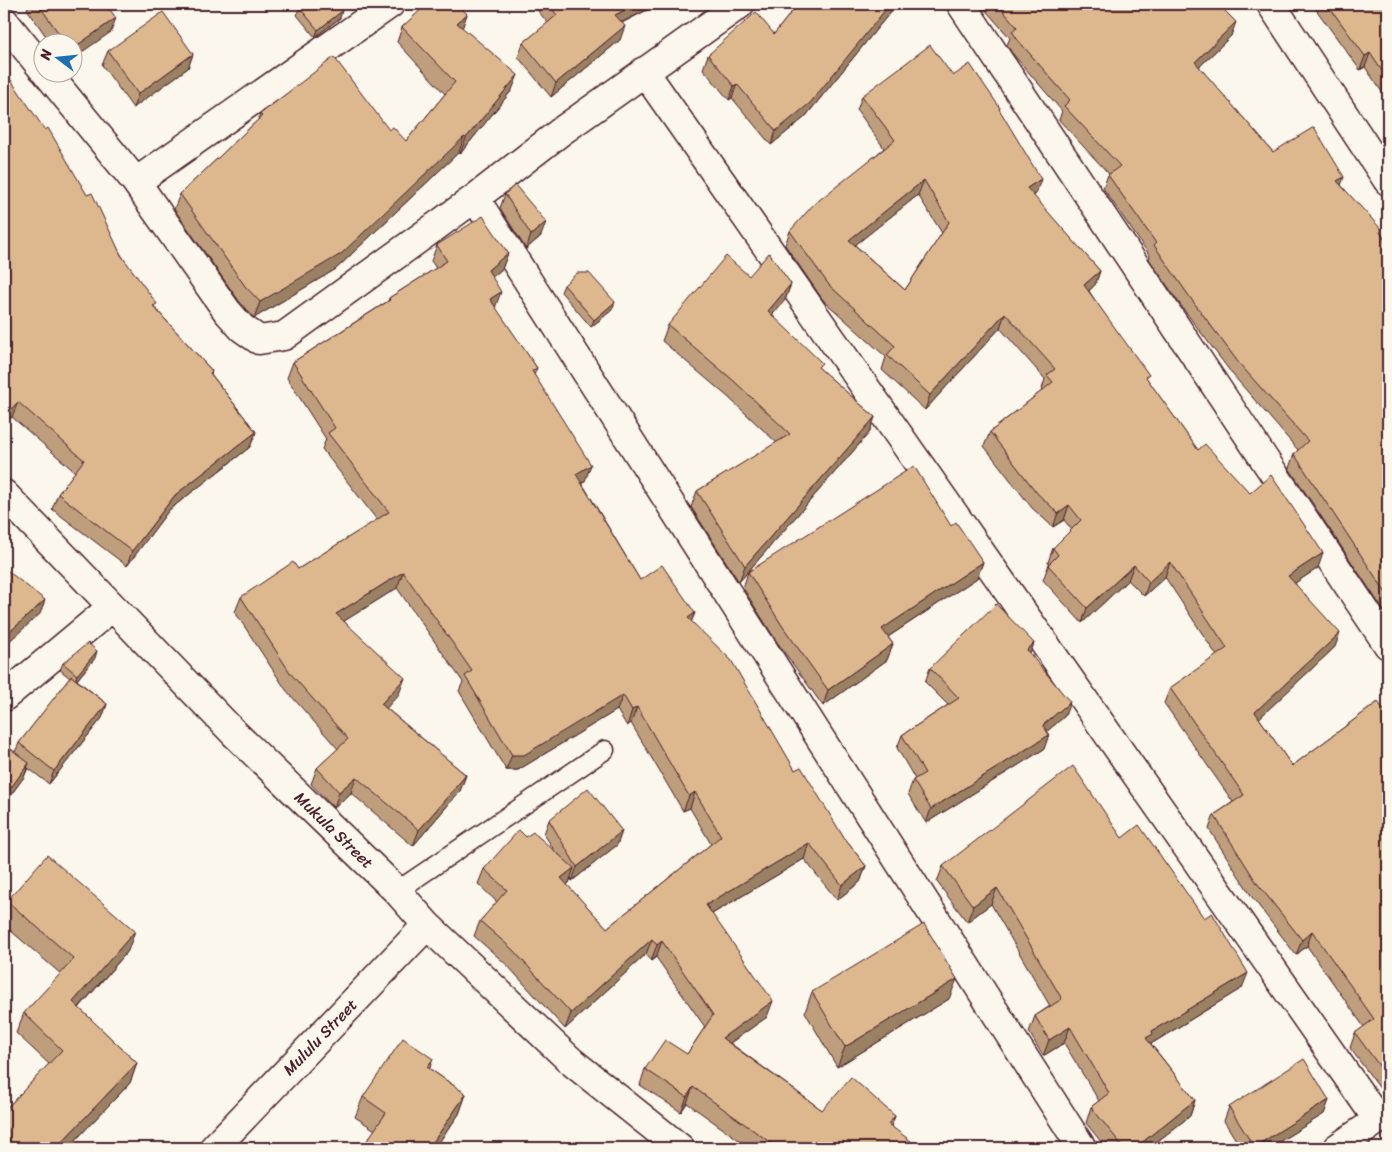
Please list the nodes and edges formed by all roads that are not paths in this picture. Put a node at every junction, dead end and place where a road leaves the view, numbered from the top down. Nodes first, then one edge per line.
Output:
1 (390, 4) edge
2 (740, 4) edge
3 (961, 4) edge
4 (1271, 4) edge
5 (4, 21) edge
6 (32, 56) edge
7 (644, 72) junction
8 (54, 82) edge
9 (1388, 181) edge
10 (136, 182) junction
11 (475, 198) junction
12 (4, 494) edge
13 (112, 607) junction
14 (1388, 645) edge
15 (4, 697) edge
16 (605, 750) dead end
17 (397, 892) junction
18 (427, 925) junction
19 (1383, 1117) edge
20 (214, 1148) edge
21 (680, 1148) edge
22 (1082, 1148) edge
23 (1337, 1148) edge

1 - 10 street
2 - 7 street
3 - 14 street
4 - 9 street
5 - 6 street
7 - 11 street
7 - 19 street
8 - 10 street
10 - 11 street
11 - 22 street
12 - 13 street, Mukula Street
13 - 15 street
13 - 17 street, Mukula Street
16 - 17 lane
17 - 18 street, Mukula Street
18 - 20 street, Mululu Street
18 - 21 street, Mukula Street
19 - 23 street

